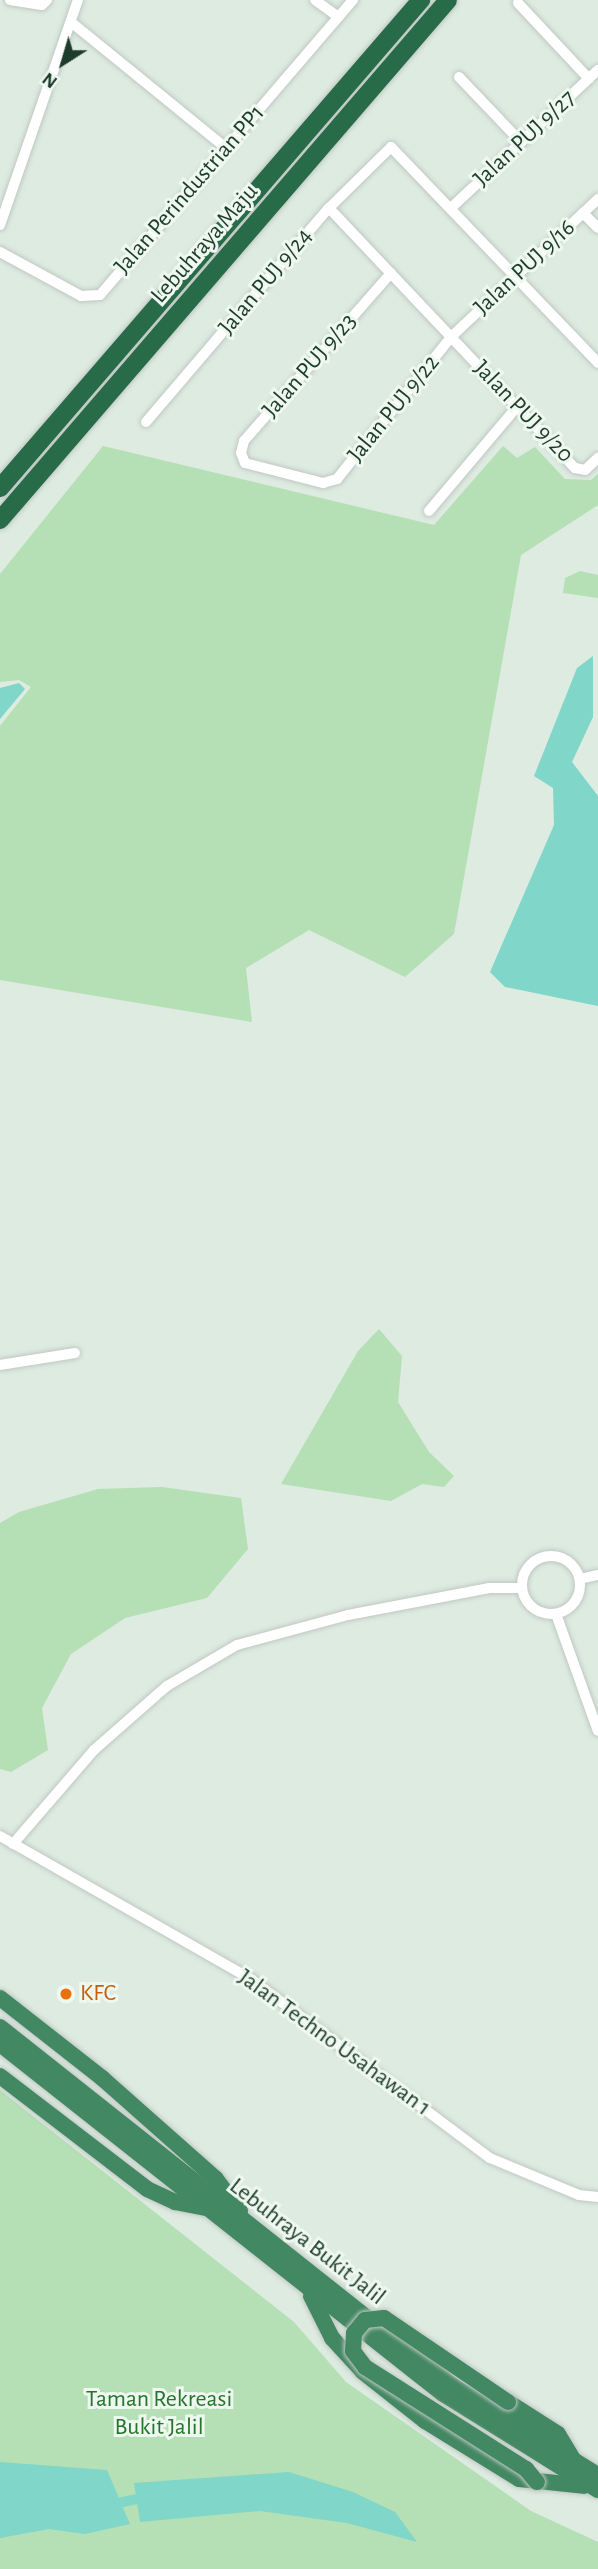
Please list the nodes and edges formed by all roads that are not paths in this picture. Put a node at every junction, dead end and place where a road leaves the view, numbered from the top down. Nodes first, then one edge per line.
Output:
1 (10, 0) edge
2 (47, 0) edge
3 (78, 0) edge
4 (315, 0) edge
5 (353, 0) edge
6 (421, 0) edge
7 (448, 0) edge
8 (517, 4) dead end
9 (338, 17) junction
10 (71, 22) junction
11 (598, 70) edge
12 (459, 76) dead end
13 (589, 79) junction
14 (521, 142) junction
15 (226, 148) junction
16 (598, 199) edge
17 (329, 208) junction
18 (452, 208) junction
19 (583, 213) junction
20 (0, 225) edge
21 (598, 228) edge
22 (0, 252) edge
23 (391, 273) junction
24 (516, 276) junction
25 (451, 337) junction
26 (598, 363) edge
27 (517, 407) junction
28 (146, 422) dead end
29 (598, 458) edge
30 (337, 479) joint
31 (0, 488) edge
32 (429, 511) dead end
33 (0, 520) edge
34 (75, 1353) dead end
35 (0, 1365) edge
36 (598, 1575) edge
37 (580, 1579) junction
38 (522, 1588) junction
39 (555, 1614) junction
40 (598, 1731) edge
41 (0, 1836) edge
42 (13, 1844) junction
43 (0, 1998) edge
44 (0, 2027) edge
45 (0, 2043) edge
46 (0, 2076) edge
47 (598, 2197) edge
48 (207, 2209) junction
49 (254, 2230) junction
50 (309, 2291) junction
51 (576, 2463) junction
52 (537, 2482) junction
53 (596, 2484) edge

1 - 2 street
3 - 10 street
4 - 9 street
5 - 9 street, Jalan Perindustrian PP1
6 - 31 highway, Lebuhraya Maju
7 - 33 highway, Lebuhraya Maju
8 - 13 street
9 - 15 street, Jalan Perindustrian PP1
10 - 15 street
10 - 20 street
11 - 13 street, Jalan PUJ 9/27
12 - 14 street
13 - 14 street, Jalan PUJ 9/27
14 - 18 street, Jalan PUJ 9/27
15 - 22 street, Jalan Perindustrian PP1
16 - 19 street, Jalan PUJ 9/16
17 - 18 street, Jalan PUJ 9/24
17 - 23 street, Jalan PUJ 9/20
17 - 28 street, Jalan PUJ 9/24
18 - 24 street
19 - 21 street
19 - 24 street, Jalan PUJ 9/16
23 - 25 street, Jalan PUJ 9/20
23 - 30 street, Jalan PUJ 9/23
24 - 25 street, Jalan PUJ 9/16
24 - 26 street
25 - 27 street, Jalan PUJ 9/20
25 - 30 street, Jalan PUJ 9/22
27 - 29 street, Jalan PUJ 9/20
27 - 32 street
34 - 35 street
36 - 37 street
37 - 38 street
37 - 39 street
38 - 39 street
38 - 42 street
39 - 40 street
41 - 42 street, Jalan Techno Usahawan 1
42 - 47 street, Jalan Techno Usahawan 1
43 - 49 highway
44 - 49 highway, Lebuhraya Bukit Jalil
45 - 48 highway, Lebuhraya Bukit Jalil
46 - 48 highway
48 - 50 highway, Lebuhraya Bukit Jalil
49 - 51 highway, Lebuhraya Bukit Jalil
50 - 52 highway
50 - 53 highway, Lebuhraya Bukit Jalil
51 - 52 highway, bridge
51 - 53 highway, Lebuhraya Bukit Jalil
52 - 53 highway

